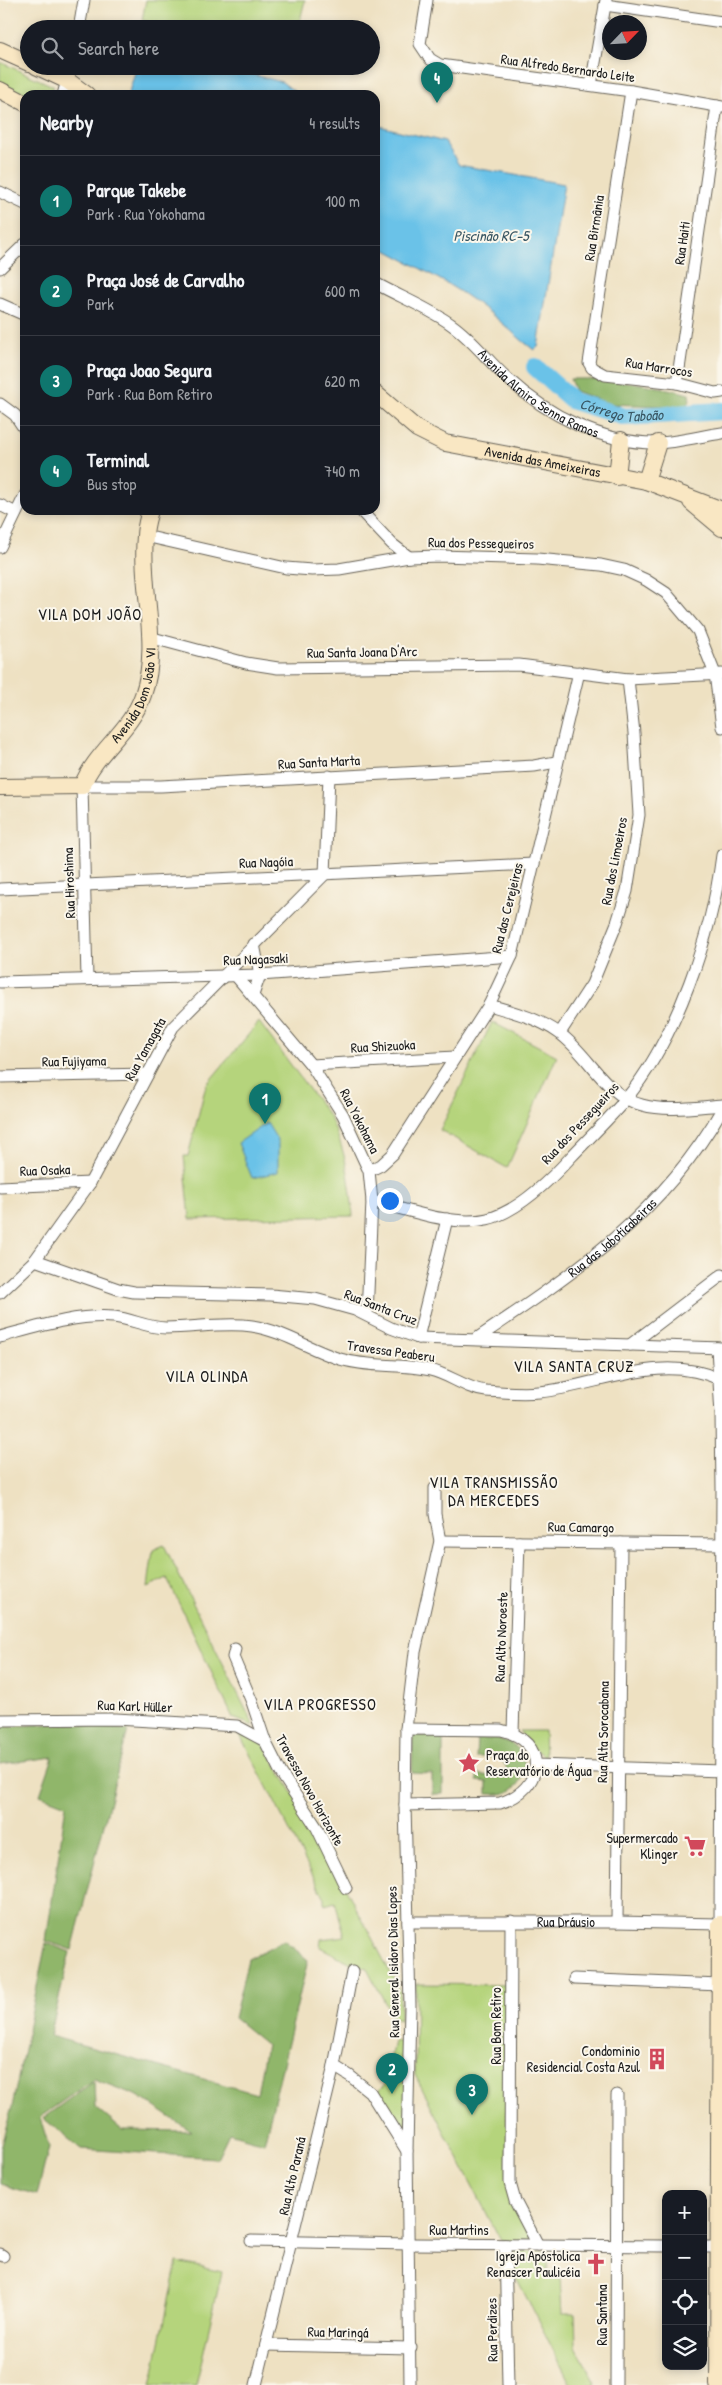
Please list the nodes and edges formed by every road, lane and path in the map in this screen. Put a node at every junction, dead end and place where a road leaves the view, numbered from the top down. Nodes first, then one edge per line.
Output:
1 (84, 0) edge
2 (427, 0) edge
3 (605, 2) edge
4 (81, 20) edge
5 (722, 22) edge
6 (0, 50) edge
7 (20, 59) edge
8 (55, 75) edge
9 (67, 81) edge
10 (591, 85) junction
11 (0, 90) edge
12 (80, 90) edge
13 (631, 91) junction
14 (20, 100) edge
15 (719, 106) edge
16 (0, 192) edge
17 (20, 202) edge
18 (20, 249) edge
19 (0, 268) edge
20 (380, 286) edge
21 (0, 304) edge
22 (20, 313) edge
23 (592, 368) joint
24 (677, 383) junction
25 (722, 392) edge
26 (380, 397) edge
27 (0, 404) edge
28 (20, 422) edge
29 (722, 433) edge
30 (621, 440) junction
31 (658, 443) junction
32 (617, 477) junction
33 (646, 481) junction
34 (682, 494) junction
35 (0, 505) edge
36 (20, 505) edge
37 (722, 510) edge
38 (16, 513) junction
39 (149, 515) edge
40 (365, 515) edge
41 (722, 528) edge
42 (145, 536) junction
43 (0, 548) edge
44 (409, 557) junction
45 (149, 637) junction
46 (579, 672) junction
47 (719, 674) edge
48 (628, 679) junction
49 (722, 727) edge
50 (556, 762) junction
51 (329, 776) junction
52 (82, 786) junction
53 (0, 787) edge
54 (722, 855) edge
55 (534, 864) junction
56 (325, 874) junction
57 (84, 884) junction
58 (0, 889) edge
59 (254, 944) junction
60 (512, 956) junction
61 (223, 976) junction
62 (236, 976) junction
63 (260, 976) junction
64 (87, 979) junction
65 (0, 982) edge
66 (254, 995) junction
67 (489, 1004) junction
68 (560, 1034) junction
69 (455, 1057) junction
70 (312, 1065) junction
71 (148, 1074) junction
72 (0, 1078) edge
73 (626, 1099) junction
74 (722, 1105) edge
75 (722, 1109) edge
76 (369, 1172) junction
77 (90, 1183) junction
78 (0, 1186) edge
79 (372, 1202) junction
80 (447, 1219) junction
81 (34, 1260) junction
82 (722, 1275) edge
83 (0, 1293) edge
84 (368, 1315) junction
85 (0, 1337) edge
86 (418, 1338) junction
87 (476, 1339) junction
88 (630, 1345) junction
89 (720, 1348) edge
90 (720, 1379) junction
91 (435, 1488) dead end
92 (440, 1541) junction
93 (519, 1542) junction
94 (621, 1543) junction
95 (721, 1544) edge
96 (235, 1649) dead end
97 (0, 1720) edge
98 (406, 1729) junction
99 (513, 1732) junction
100 (265, 1742) junction
101 (536, 1766) junction
102 (618, 1769) junction
103 (721, 1772) edge
104 (405, 1805) junction
105 (346, 1888) dead end
106 (511, 1921) junction
107 (408, 1922) junction
108 (617, 1922) junction
109 (721, 1924) edge
110 (352, 1972) dead end
111 (574, 1979) dead end
112 (720, 1985) junction
113 (334, 2066) junction
114 (617, 2095) dead end
115 (407, 2151) junction
116 (252, 2241) dead end
117 (292, 2242) junction
118 (410, 2244) junction
119 (505, 2245) junction
120 (538, 2245) junction
121 (617, 2245) junction
122 (662, 2246) edge
123 (715, 2247) edge
124 (266, 2345) junction
125 (411, 2348) junction
126 (720, 2351) edge
127 (256, 2385) edge
128 (410, 2385) edge
129 (508, 2385) edge
130 (616, 2385) edge
131 (718, 2385) edge

1 - 4 street
2 - 10 street, Rua Alfredo Bernardo Leite
3 - 5 street
3 - 10 street
6 - 7 street
8 - 9 street
9 - 12 street
10 - 13 street, Rua Alfredo Bernardo Leite
11 - 14 street
13 - 15 street, Rua Alfredo Bernardo Leite
13 - 23 street, Rua Birmânia
15 - 24 street, Rua Haiti
16 - 17 street
18 - 19 street
20 - 30 street, Avenida Almiro Senna Ramos
21 - 22 street
23 - 24 street, Rua Marrocos
24 - 25 street, Rua Marrocos
26 - 32 street, Avenida das Ameixeiras
27 - 28 street
29 - 31 street, Avenida Almiro Senna Ramos
30 - 31 street, Avenida Almiro Senna Ramos
30 - 32 street
31 - 33 street
32 - 33 street, Avenida das Ameixeiras
33 - 34 street, Avenida das Ameixeiras
34 - 37 street, Avenida das Ameixeiras
34 - 41 street
35 - 38 street
36 - 38 street
38 - 43 street
39 - 42 street, Avenida Dom João VI
40 - 44 street
42 - 44 street, Rua dos Pessegueiros
42 - 45 street, Avenida Dom João VI
44 - 47 street, Rua dos Pessegueiros
45 - 46 street, Rua Santa Joana D'Arc
45 - 52 street, Avenida Dom João VI
46 - 48 street, Rua Santa Joana D'Arc
46 - 50 street, Rua das Cerejeiras
47 - 48 street, Rua Santa Joana D'Arc
47 - 49 street, Rua dos Pessegueiros
48 - 68 street, Rua dos Limoeiros
50 - 51 street, Rua Santa Marta
50 - 55 street, Rua das Cerejeiras
51 - 52 street, Rua Santa Marta
51 - 56 street
52 - 53 street
52 - 57 street, Rua Hiroshima
54 - 73 street, Rua dos Pessegueiros
55 - 56 street, Rua Nagóia
55 - 60 street, Rua das Cerejeiras
56 - 57 street, Rua Nagóia
56 - 59 street, Rua Yamagata
57 - 58 street, Rua Nagóia
57 - 64 street, Rua Hiroshima
59 - 61 street, Rua Yamagata
59 - 63 street
60 - 63 street, Rua Nagasaki
60 - 67 street, Rua das Cerejeiras
61 - 62 street, Rua Nagasaki
61 - 64 street, Rua Nagasaki
61 - 71 street, Rua Yamagata
62 - 63 street, Rua Nagasaki
62 - 66 street, Rua Yokohama
63 - 66 street
64 - 65 street, Rua Nagasaki
66 - 70 street, Rua Yokohama
67 - 68 street
67 - 69 street, Rua das Cerejeiras
68 - 73 street
69 - 70 street, Rua Shizuoka
69 - 76 street, Rua das Cerejeiras
70 - 76 street, Rua Yokohama
71 - 72 street, Rua Fujiyama
71 - 77 street, Rua Yamagata
73 - 74 street
73 - 80 street, Rua dos Pessegueiros
75 - 87 street, Rua das Jaboticabeiras
76 - 79 street, Rua Yokohama
77 - 78 street, Rua Osaka
77 - 81 street, Rua Yamagata
79 - 80 street, Rua dos Pessegueiros
79 - 84 street, Rua Yokohama
80 - 86 street
81 - 83 street, Rua Yamagata
81 - 84 street, Rua Santa Cruz
82 - 88 street
84 - 86 street, Rua Santa Cruz
85 - 90 street, Travessa Peaberu
86 - 87 street, Rua Santa Cruz
87 - 88 street, Rua Santa Cruz
88 - 89 street, Rua Santa Cruz
89 - 90 street
90 - 95 street
91 - 92 street
92 - 93 street, Rua Camargo
92 - 98 street, Rua General Isidoro Dias Lopes
93 - 94 street, Rua Camargo
93 - 99 street, Rua Alto Noroeste
94 - 95 street, Rua Camargo
94 - 102 street, Rua Alta Sorocabana
95 - 103 street
96 - 100 street, Travessa Novo Horizonte
97 - 100 street, Rua Karl Hüller
98 - 99 street
98 - 104 street, Rua General Isidoro Dias Lopes
99 - 101 street
100 - 105 street, Travessa Novo Horizonte
101 - 102 street
101 - 104 street
102 - 103 street
102 - 108 street, Rua Alta Sorocabana
103 - 109 street
104 - 107 street, Rua General Isidoro Dias Lopes
106 - 107 street, Rua Dráusio
106 - 108 street, Rua Dráusio
106 - 120 street, Rua Bom Retiro
107 - 115 street, Rua General Isidoro Dias Lopes
108 - 109 street, Rua Dráusio
109 - 112 street
110 - 113 street, Rua Alto Paraná
111 - 112 street
112 - 123 street
113 - 115 street
113 - 117 street, Rua Alto Paraná
114 - 121 street, Rua Santana
115 - 118 street, Rua General Isidoro Dias Lopes
116 - 117 street, Rua Martins
117 - 118 street, Rua Martins
117 - 124 street, Rua Alto Paraná
118 - 119 street, Rua Martins
118 - 125 street, Rua General Isidoro Dias Lopes
119 - 120 street, Rua Martins
119 - 129 street, Rua Perdizes
120 - 121 street, Rua Martins
121 - 122 street, Rua Martins
121 - 130 street, Rua Santana
123 - 126 street
124 - 125 street, Rua Maringá
124 - 127 street, Rua Alto Paraná
125 - 128 street, Rua General Isidoro Dias Lopes
126 - 131 street

